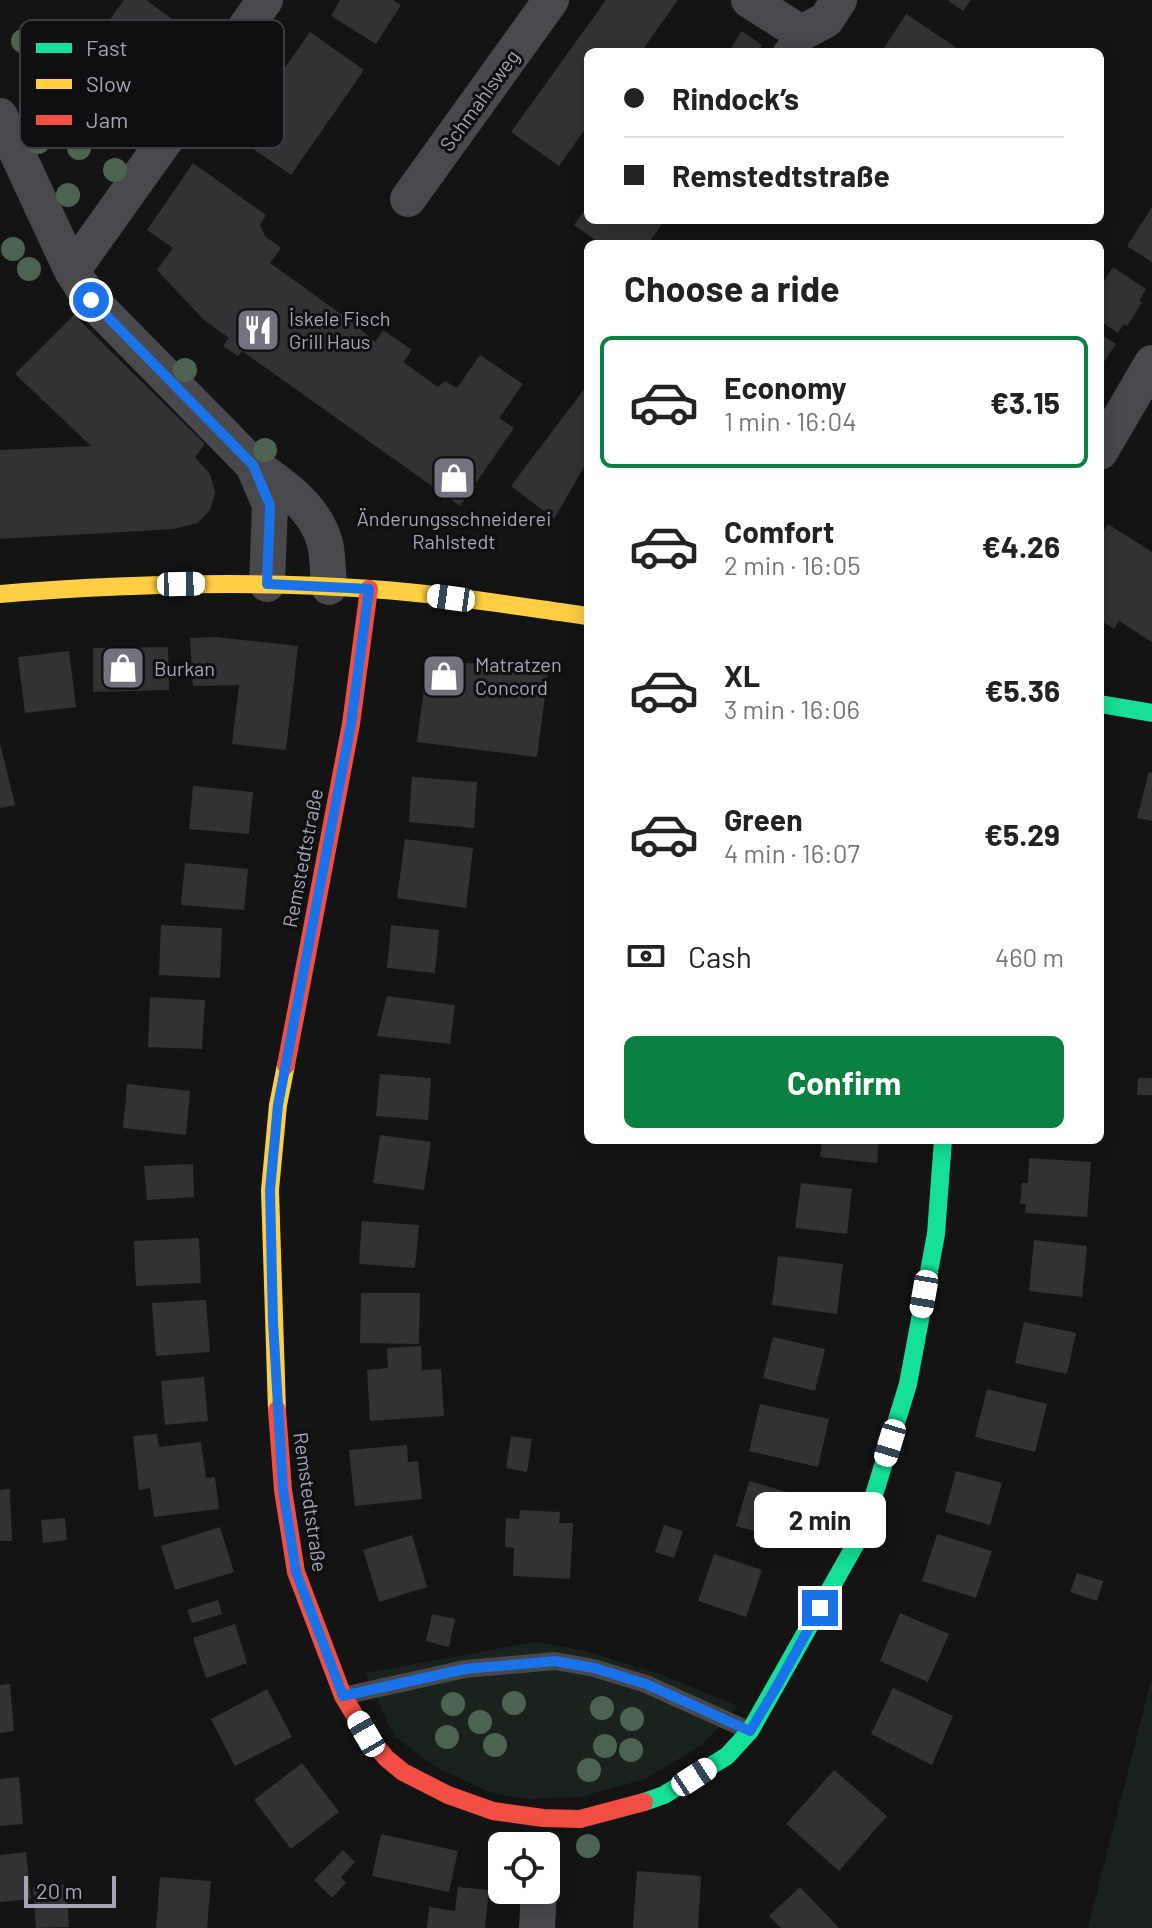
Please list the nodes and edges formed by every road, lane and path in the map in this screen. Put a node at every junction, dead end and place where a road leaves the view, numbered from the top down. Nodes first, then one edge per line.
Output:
1 (265, 0) edge
2 (551, 0) edge
3 (749, 0) edge
4 (839, 0) edge
5 (251, 20) edge
6 (789, 41) edge
7 (0, 116) edge
8 (160, 148) edge
9 (408, 199) dead end
10 (72, 271) junction
11 (1152, 363) edge
12 (1104, 445) edge
13 (253, 465) junction
14 (267, 584) junction
15 (329, 587) junction
16 (369, 589) junction
17 (0, 594) edge
18 (584, 615) edge
19 (1104, 705) edge
20 (1152, 713) edge
21 (943, 1144) edge
22 (343, 1696) junction
23 (750, 1731) junction
24 (542, 1832) edge
25 (538, 1904) edge
26 (537, 1928) edge

1 - 5 street
2 - 9 street, Schmahlsweg
3 - 6 street
4 - 6 street
7 - 10 street
8 - 10 street
10 - 13 street
11 - 12 street
13 - 14 street
13 - 15 street
14 - 15 street
14 - 17 street
15 - 16 street
16 - 18 street
16 - 22 street, Remstedtstraße
19 - 20 street
21 - 23 street, Remstedtstraße
22 - 23 lane
22 - 24 street, Remstedtstraße
23 - 24 street, Remstedtstraße
25 - 26 street

